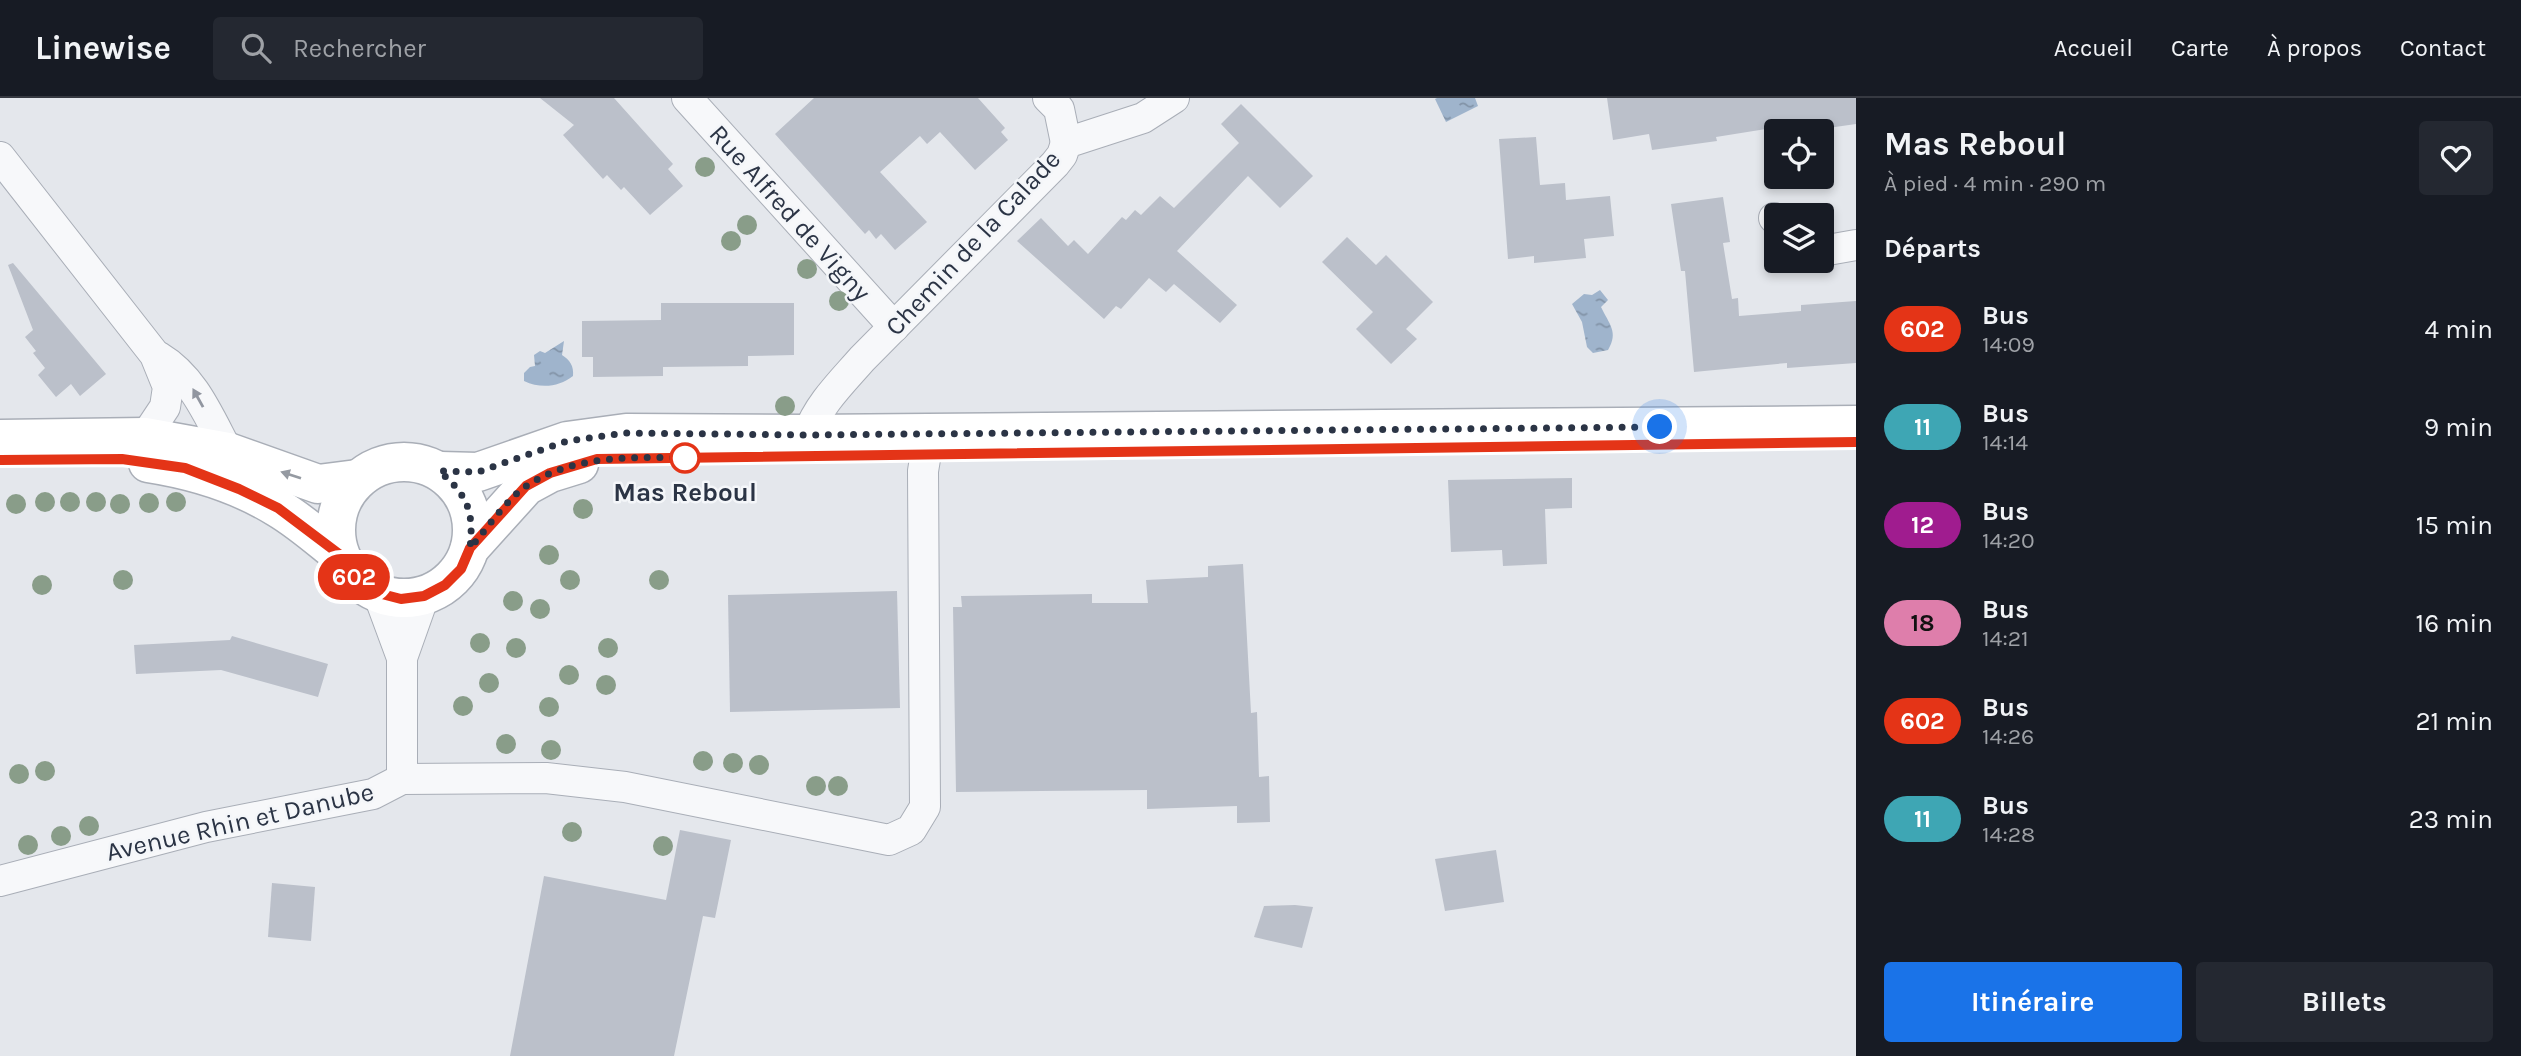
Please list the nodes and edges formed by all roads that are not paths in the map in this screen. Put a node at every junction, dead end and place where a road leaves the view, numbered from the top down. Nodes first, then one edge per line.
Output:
1 (687, 98) edge
2 (1048, 98) edge
3 (1174, 98) edge
4 (1066, 143) junction
5 (0, 157) edge
6 (1856, 245) edge
7 (1834, 249) edge
8 (894, 327) junction
9 (155, 355) junction
10 (1856, 425) edge
11 (808, 435) junction
12 (145, 437) junction
13 (0, 439) edge
14 (1856, 442) edge
15 (228, 452) junction
16 (926, 453) junction
17 (0, 460) edge
18 (439, 471) junction
19 (357, 479) junction
20 (470, 548) junction
21 (339, 554) junction
22 (378, 593) junction
23 (424, 596) junction
24 (402, 658) junction
25 (402, 779) junction
26 (0, 881) edge

1 - 8 street, Rue Alfred de Vigny
2 - 4 street
3 - 4 street, Chemin de la Calade
4 - 8 street, Chemin de la Calade
5 - 9 street
6 - 7 street
8 - 11 street, Chemin de la Calade
9 - 12 street
15 -> 9 street
10 - 11 main road
11 - 18 main road
12 - 13 main road
12 - 15 main road
14 - 16 main road
19 -> 15 main road
16 - 20 main road
16 - 25 street
17 - 21 main road
18 - 19 main road
18 - 20 main road
19 - 21 main road
20 - 23 main road
21 - 22 main road
22 - 23 main road
22 - 24 street, Avenue Rhin et Danube
23 - 24 street, Avenue Rhin et Danube
24 - 25 street, Avenue Rhin et Danube
25 - 26 street, Avenue Rhin et Danube

